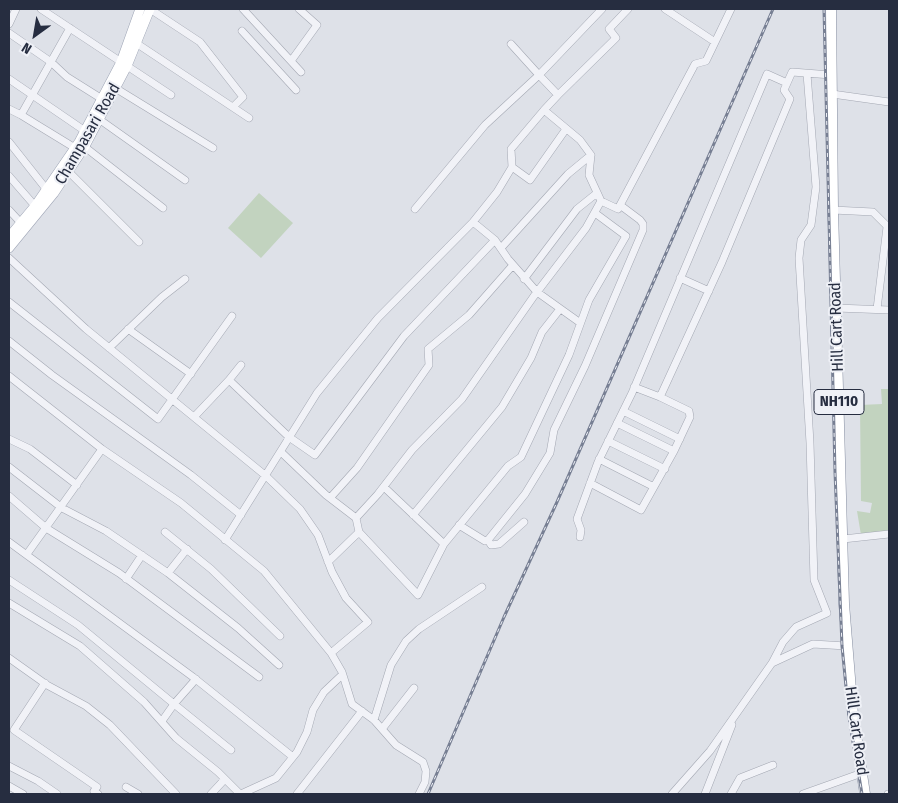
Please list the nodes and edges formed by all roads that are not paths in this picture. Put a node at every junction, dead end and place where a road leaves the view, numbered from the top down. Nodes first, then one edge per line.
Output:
1 (16, 9) edge
2 (41, 9) edge
3 (140, 9) edge
4 (150, 9) edge
5 (243, 9) edge
6 (299, 9) edge
7 (602, 9) edge
8 (628, 9) edge
9 (665, 9) edge
10 (731, 9) edge
11 (831, 9) edge
12 (674, 12) edge
13 (9, 24) edge
14 (70, 28) junction
15 (242, 31) dead end
16 (9, 33) edge
17 (133, 40) junction
18 (715, 42) junction
19 (511, 44) dead end
20 (291, 61) junction
21 (51, 62) junction
22 (124, 64) junction
23 (301, 72) dead end
24 (807, 74) junction
25 (540, 75) junction
26 (831, 75) junction
27 (9, 79) edge
28 (787, 83) junction
29 (113, 86) junction
30 (296, 90) dead end
31 (832, 94) junction
32 (32, 95) junction
33 (171, 95) dead end
34 (558, 95) junction
35 (102, 99) junction
36 (889, 102) edge
37 (233, 107) junction
38 (9, 109) edge
39 (544, 110) junction
40 (21, 115) junction
41 (97, 118) junction
42 (249, 118) dead end
43 (566, 129) junction
44 (85, 131) junction
45 (9, 142) edge
46 (80, 146) junction
47 (213, 148) dead end
48 (591, 155) junction
49 (512, 167) junction
50 (66, 169) junction
51 (9, 176) edge
52 (185, 180) dead end
53 (47, 190) junction
54 (597, 193) junction
55 (601, 201) junction
56 (620, 205) junction
57 (35, 206) junction
58 (163, 208) dead end
59 (415, 209) dead end
60 (9, 210) edge
61 (833, 210) junction
62 (595, 213) junction
63 (473, 222) junction
64 (21, 223) junction
65 (888, 228) edge
66 (9, 237) edge
67 (495, 240) junction
68 (139, 242) dead end
69 (9, 248) edge
70 (501, 248) junction
71 (9, 258) edge
72 (513, 265) junction
73 (680, 278) junction
74 (185, 279) dead end
75 (524, 279) junction
76 (708, 291) junction
77 (537, 292) junction
78 (9, 302) edge
79 (560, 308) junction
80 (836, 308) junction
81 (877, 309) junction
82 (889, 310) edge
83 (232, 316) dead end
84 (579, 322) junction
85 (128, 329) junction
86 (9, 341) edge
87 (109, 348) junction
88 (241, 365) dead end
89 (191, 374) junction
90 (9, 376) edge
91 (229, 380) junction
92 (634, 387) junction
93 (660, 397) junction
94 (172, 398) junction
95 (622, 411) junction
96 (195, 417) junction
97 (617, 423) junction
98 (289, 437) junction
99 (9, 439) edge
100 (680, 439) junction
101 (608, 441) junction
102 (102, 449) junction
103 (674, 451) junction
104 (281, 452) junction
105 (599, 459) junction
106 (9, 467) edge
107 (664, 469) junction
108 (266, 476) junction
109 (590, 483) junction
110 (77, 484) junction
111 (384, 487) junction
112 (654, 487) junction
113 (9, 496) edge
114 (330, 498) junction
115 (62, 508) junction
116 (413, 514) junction
117 (241, 515) junction
118 (356, 518) junction
119 (524, 522) dead end
120 (459, 525) junction
121 (46, 528) junction
122 (165, 532) dead end
123 (359, 532) junction
124 (889, 534) edge
125 (580, 537) dead end
126 (843, 538) junction
127 (225, 540) junction
128 (488, 540) junction
129 (9, 542) edge
130 (444, 544) junction
131 (187, 550) junction
132 (27, 554) junction
133 (142, 555) junction
134 (328, 562) junction
135 (168, 573) junction
136 (126, 579) junction
137 (9, 580) edge
138 (482, 587) dead end
139 (9, 603) edge
140 (280, 636) dead end
141 (846, 646) junction
142 (332, 652) junction
143 (9, 658) edge
144 (772, 663) junction
145 (279, 665) dead end
146 (342, 675) junction
147 (259, 677) dead end
148 (196, 679) junction
149 (45, 683) junction
150 (414, 688) dead end
151 (174, 704) junction
152 (362, 711) junction
153 (736, 715) junction
154 (374, 720) junction
155 (162, 721) junction
156 (12, 729) edge
157 (382, 729) junction
158 (231, 750) dead end
159 (293, 757) junction
160 (773, 765) dead end
161 (9, 766) edge
162 (862, 773) junction
163 (225, 779) junction
164 (9, 786) edge
165 (126, 787) dead end
166 (23, 794) edge
167 (57, 794) edge
168 (98, 794) edge
169 (138, 794) edge
170 (176, 794) edge
171 (210, 794) edge
172 (240, 794) edge
173 (297, 794) edge
174 (418, 794) edge
175 (672, 794) edge
176 (706, 794) edge
177 (731, 794) edge
178 (803, 794) edge
179 (866, 794) edge

1 - 13 street
2 - 14 street
3 - 17 main road, Champasari Road
4 - 17 main road, Champasari Road
4 - 37 street
5 - 20 street
6 - 20 street
7 - 25 street
8 - 34 street
9 - 12 street
10 - 18 street
11 - 26 highway, Hill Cart Road / NH110
12 - 18 street
14 - 21 street
14 - 22 street
15 - 30 street
16 - 21 street
17 - 22 main road, Champasari Road
17 - 37 street
18 - 56 street
19 - 25 street
20 - 23 street
21 - 32 street
21 - 35 street
22 - 29 main road, Champasari Road
22 - 33 street
24 - 26 street
24 - 28 street
24 - 144 street
25 - 34 street
25 - 59 street
26 - 31 highway, Hill Cart Road / NH110
27 - 32 street
28 - 73 street
28 - 76 street
29 - 35 main road, Champasari Road
29 - 41 main road, Champasari Road
29 - 47 street
31 - 36 street
31 - 61 highway, Hill Cart Road / NH110
32 - 40 street
32 - 44 street
34 - 39 street
35 - 41 main road, Champasari Road
37 - 42 street
38 - 40 street
39 - 43 street
39 - 49 street
40 - 46 street
41 - 44 main road, Champasari Road
41 - 46 main road, Champasari Road
41 - 52 street
43 - 48 street
43 - 49 street
44 - 46 main road, Champasari Road
45 - 53 street
46 - 50 main road, Champasari Road
46 - 58 street
48 - 54 street
48 - 70 street
49 - 63 street
50 - 53 main road, Champasari Road
50 - 68 street
50 - 69 main road, Champasari Road
51 - 57 street
53 - 57 main road, Champasari Road
54 - 55 street
54 - 75 street
55 - 56 street
55 - 62 street
56 - 128 street
57 - 64 main road, Champasari Road
60 - 64 street
61 - 65 street
61 - 80 highway, Hill Cart Road / NH110
62 - 77 street
62 - 84 street
63 - 67 street
63 - 98 street
64 - 66 main road, Champasari Road
65 - 81 street
67 - 70 street
67 - 98 street
70 - 72 street
71 - 87 street
72 - 75 street
72 - 114 street
73 - 76 street
73 - 92 street
74 - 85 street
75 - 77 street
76 - 93 street
77 - 79 street
77 - 111 street
78 - 94 street
79 - 84 street
79 - 116 street
80 - 81 street
80 - 126 highway, Hill Cart Road / NH110
81 - 82 street
83 - 89 street
84 - 120 street
85 - 87 street
85 - 89 street
86 - 117 street
87 - 94 street
88 - 91 street
89 - 94 street
90 - 102 street
91 - 96 street
91 - 98 street
92 - 93 street
92 - 95 street
93 - 100 street
94 - 96 street
95 - 97 street
95 - 100 street
96 - 108 street
97 - 101 street
97 - 103 street
98 - 104 street
99 - 110 street
100 - 103 street
101 - 105 street
101 - 107 street
102 - 110 street
102 - 127 street
103 - 107 street
104 - 108 street
104 - 114 street
105 - 109 street
105 - 112 street
106 - 115 street
107 - 112 street
108 - 117 street
108 - 134 street
109 - 112 street
109 - 125 street
110 - 115 street
111 - 116 street
111 - 118 street
113 - 121 street
114 - 118 street
115 - 121 street
115 - 133 street
116 - 130 street
117 - 127 street
118 - 123 street
119 - 128 street
120 - 128 street
120 - 130 street
121 - 132 street
121 - 136 street
122 - 131 street
123 - 130 street
123 - 134 street
124 - 126 street
126 - 141 highway, Hill Cart Road / NH110
127 - 142 street
129 - 132 street
131 - 135 street
131 - 140 street
132 - 148 street
133 - 135 street
133 - 136 street
134 - 142 street
135 - 145 street
136 - 147 street
137 - 151 street
138 - 154 street
139 - 155 street
141 - 144 street
141 - 162 highway, Hill Cart Road / NH110
142 - 146 street
143 - 149 street
144 - 153 street
146 - 152 street
146 - 159 street
148 - 151 street
148 - 159 street
149 - 156 street
149 - 170 street
150 - 157 street
151 - 155 street
151 - 158 street
152 - 154 street
152 - 173 street
153 - 175 street
153 - 176 street
154 - 157 street
155 - 163 street
156 - 168 street
157 - 174 street
159 - 172 street
160 - 177 street
161 - 167 street
162 - 178 street
162 - 179 highway, Hill Cart Road / NH110
163 - 171 street
163 - 172 street
164 - 166 street
165 - 169 street

